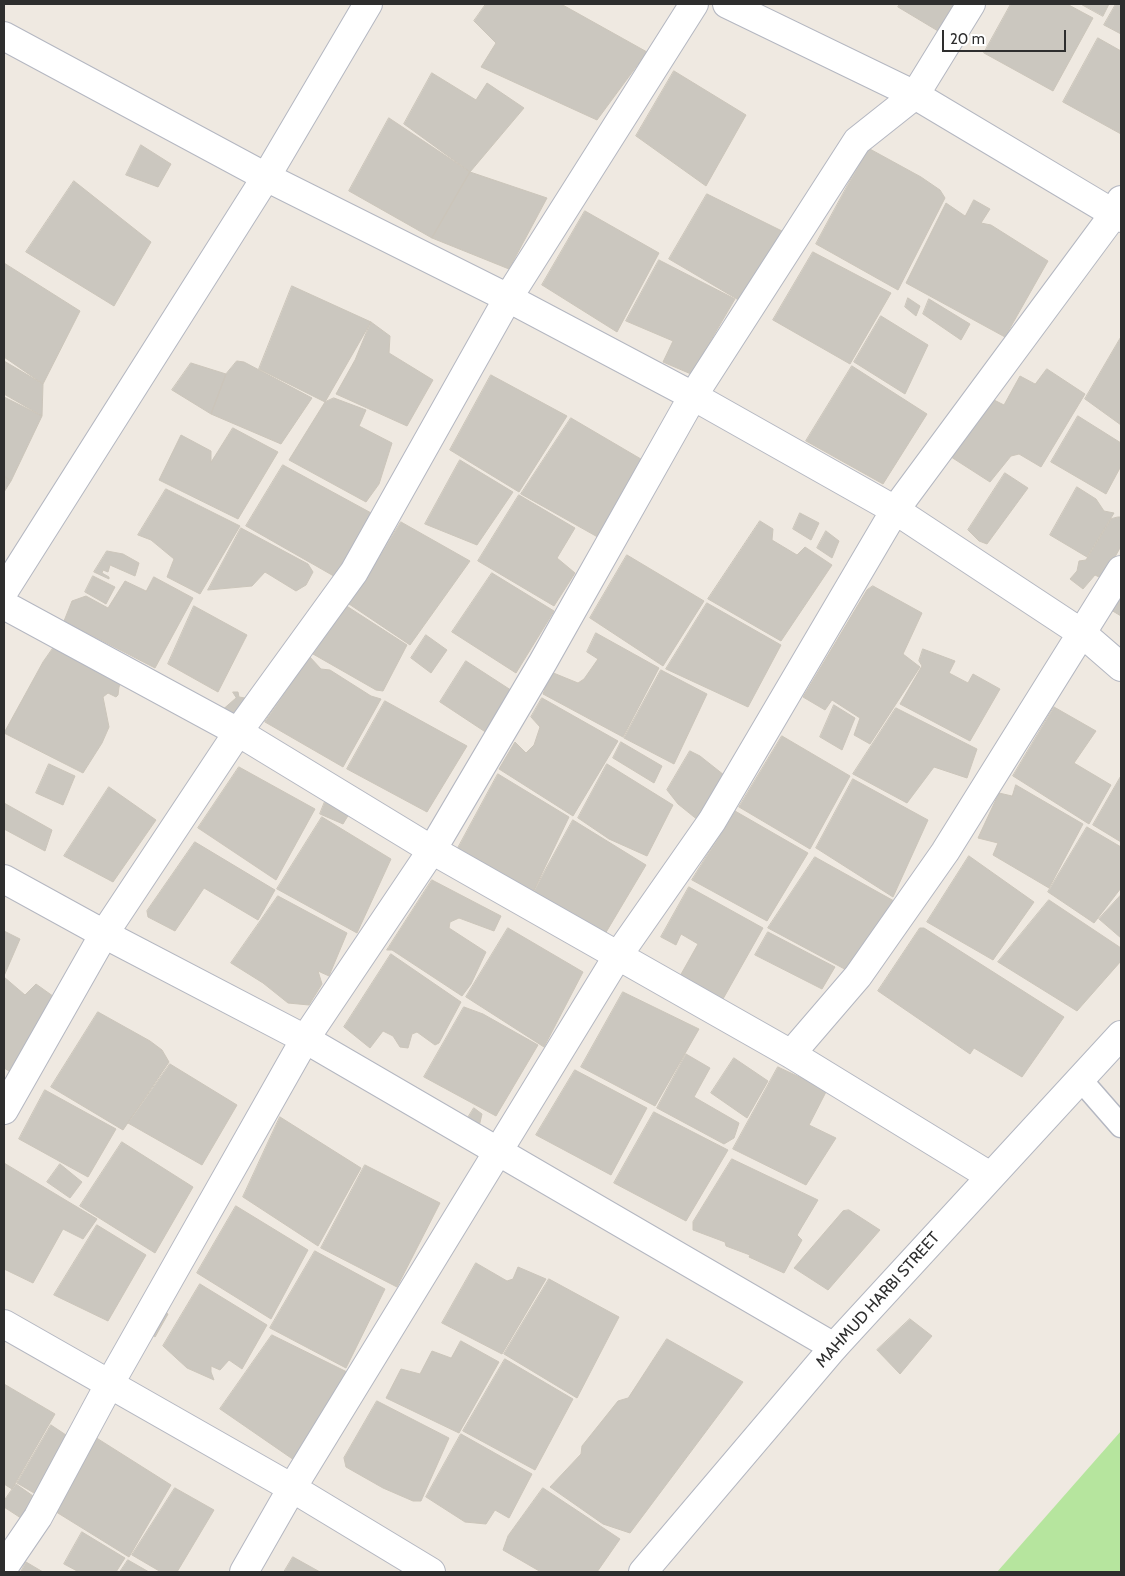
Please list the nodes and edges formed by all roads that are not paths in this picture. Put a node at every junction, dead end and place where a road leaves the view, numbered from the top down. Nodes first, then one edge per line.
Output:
1 (368, 4) edge
2 (694, 4) edge
3 (728, 4) edge
4 (970, 4) edge
5 (4, 36) edge
6 (915, 95) junction
7 (266, 177) junction
8 (1119, 211) edge
9 (508, 298) junction
10 (693, 396) junction
11 (895, 510) junction
12 (1121, 570) edge
13 (4, 591) edge
14 (4, 605) edge
15 (1083, 634) junction
16 (1121, 667) edge
17 (238, 732) junction
18 (432, 850) junction
19 (4, 879) edge
20 (104, 934) junction
21 (617, 957) junction
22 (1121, 1035) edge
23 (305, 1038) junction
24 (791, 1054) junction
25 (1080, 1078) junction
26 (4, 1110) edge
27 (1121, 1126) edge
28 (498, 1150) junction
29 (990, 1176) junction
30 (4, 1324) edge
31 (834, 1346) junction
32 (109, 1385) junction
33 (292, 1488) junction
34 (4, 1567) edge
35 (244, 1572) edge
36 (431, 1572) edge
37 (643, 1572) edge

1 - 7 street
2 - 9 street
3 - 6 street
4 - 6 street
5 - 7 street
6 - 8 street
6 - 10 street
7 - 9 street
7 - 13 street
8 - 11 street
9 - 10 street
9 - 17 street
10 - 11 street
10 - 18 street
11 - 15 street
11 - 21 street
12 - 15 street
14 - 17 street
15 - 16 street
15 - 24 street
17 - 18 street
17 - 20 street
18 - 21 street
18 - 23 street
19 - 20 street
20 - 23 street
20 - 26 street
21 - 24 street
21 - 28 street
22 - 25 street, MAHMUD HARBI STREET
23 - 28 street
23 - 32 street
24 - 29 street
25 - 27 lane
25 - 29 street, MAHMUD HARBI STREET
28 - 31 street
28 - 33 street
29 - 31 street, MAHMUD HARBI STREET
30 - 32 street
31 - 37 street, MAHMUD HARBI STREET
32 - 33 street
32 - 34 street
33 - 35 street
33 - 36 street

